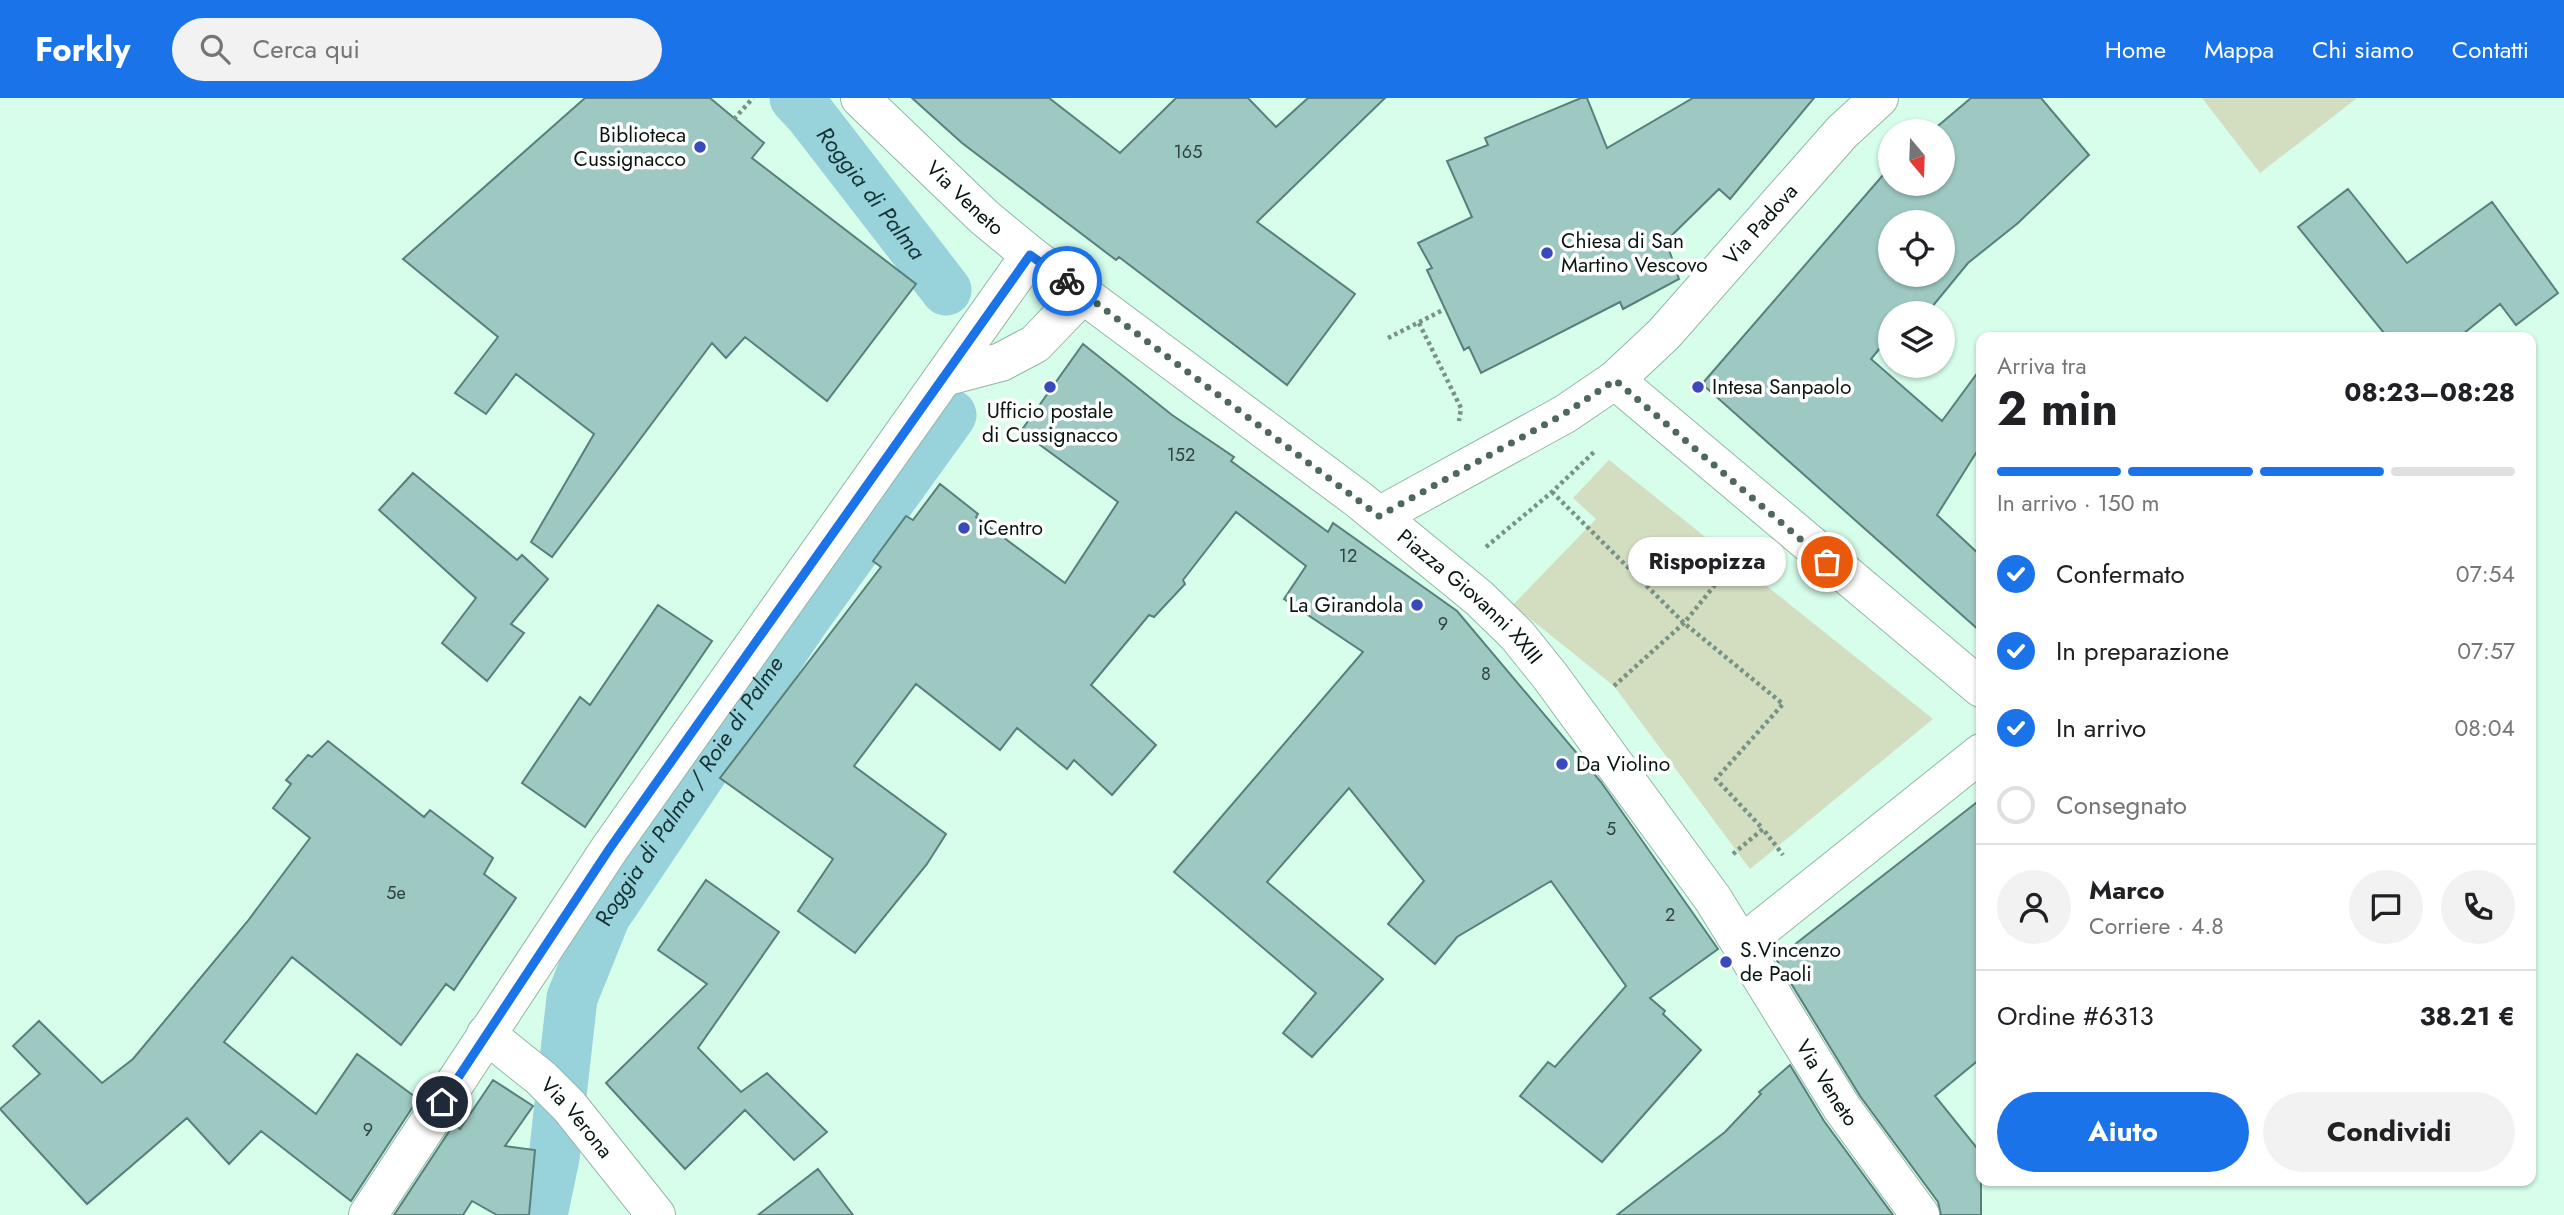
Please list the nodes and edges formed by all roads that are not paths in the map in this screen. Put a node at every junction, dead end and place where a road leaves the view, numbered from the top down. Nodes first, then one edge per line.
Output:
1 (860, 98) edge
2 (1879, 98) edge
3 (1030, 255) junction
4 (1084, 292) junction
5 (944, 377) junction
6 (1615, 380) junction
7 (1379, 516) junction
8 (1976, 684) edge
9 (1976, 757) edge
10 (1742, 943) junction
11 (486, 1034) junction
12 (368, 1215) edge
13 (656, 1215) edge
14 (1920, 1215) edge

1 - 3 street, Via Veneto
2 - 6 street, Via Padova
3 - 4 street, Via Veneto
3 - 5 street
4 - 5 street
4 - 7 street, Via Veneto
5 - 11 street
6 - 7 street, Piazza Giovanni XXIII
6 - 8 street
7 - 10 street, Piazza Giovanni XXIII
9 - 10 street
10 - 14 street, Via Veneto
11 - 12 street
11 - 13 street, Via Verona

